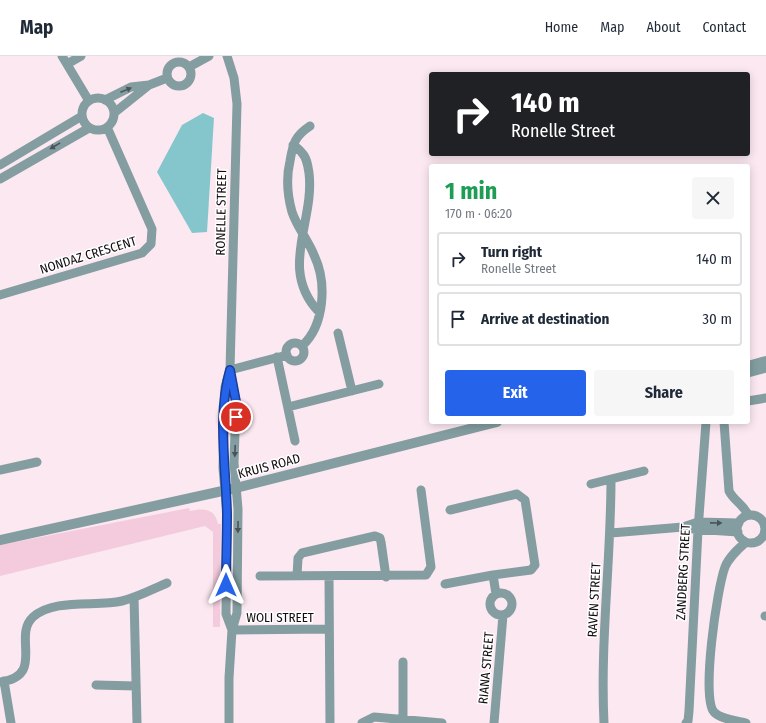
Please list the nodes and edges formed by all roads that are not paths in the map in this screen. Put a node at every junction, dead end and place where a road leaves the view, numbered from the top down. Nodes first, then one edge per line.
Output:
1 (62, 56) edge
2 (81, 56) edge
3 (209, 56) edge
4 (228, 56) edge
5 (67, 64) junction
6 (189, 67) junction
7 (167, 78) junction
8 (149, 85) junction
9 (105, 100) junction
10 (89, 101) junction
11 (114, 113) junction
12 (82, 116) junction
13 (310, 126) dead end
14 (89, 128) junction
15 (107, 128) junction
16 (293, 145) junction
17 (0, 165) edge
18 (0, 179) edge
19 (302, 231) junction
20 (0, 295) edge
21 (319, 312) junction
22 (338, 333) dead end
23 (302, 346) junction
24 (287, 355) junction
25 (277, 357) junction
26 (766, 361) edge
27 (750, 365) edge
28 (766, 368) edge
29 (230, 370) junction
30 (750, 372) edge
31 (379, 384) dead end
32 (352, 391) junction
33 (766, 398) edge
34 (750, 401) edge
35 (288, 407) junction
36 (489, 424) edge
37 (706, 424) edge
38 (724, 424) edge
39 (295, 441) dead end
40 (37, 462) dead end
41 (0, 470) edge
42 (644, 471) dead end
43 (611, 479) junction
44 (591, 484) dead end
45 (236, 488) junction
46 (422, 490) dead end
47 (225, 491) junction
48 (450, 510) dead end
49 (748, 515) junction
50 (698, 526) junction
51 (738, 527) junction
52 (611, 533) junction
53 (765, 533) edge
54 (0, 540) edge
55 (746, 542) junction
56 (260, 576) dead end
57 (297, 576) junction
58 (329, 576) junction
59 (386, 576) junction
60 (493, 576) junction
61 (167, 583) dead end
62 (445, 584) dead end
63 (496, 594) junction
64 (134, 597) junction
65 (503, 615) junction
66 (328, 629) junction
67 (232, 630) junction
68 (403, 662) dead end
69 (2, 682) edge
70 (96, 685) dead end
71 (136, 686) junction
72 (403, 719) junction
73 (10, 723) edge
74 (137, 723) edge
75 (229, 723) edge
76 (330, 723) edge
77 (362, 723) edge
78 (442, 723) edge
79 (494, 723) edge
80 (604, 723) edge
81 (686, 723) edge
82 (746, 723) edge

1 - 5 street
2 - 5 street
3 - 6 street
4 - 29 street, RONELLE STREET
5 - 10 street
6 - 7 street
6 - 7 street
7 - 8 street
9 -> 8 street
8 - 11 street
9 - 10 street
9 - 11 street
10 - 12 street
11 - 15 street
12 - 14 street
12 - 17 street
13 - 16 street
14 - 15 street
14 -> 18 street
15 - 20 street, NONDAZ CRESCENT
16 - 19 street
16 - 19 street
19 - 21 street
19 - 21 street
21 - 23 street
22 - 32 street
23 - 24 street
23 - 24 street
24 - 25 street
25 - 29 street
25 - 35 street
26 - 27 street
28 - 30 street
29 -> 45 street, RONELLE STREET
29 - 47 street, RONELLE STREET
31 - 32 street
32 - 35 street
33 - 34 street
35 - 39 street
36 - 45 street, KRUIS ROAD
37 - 50 street, ZANDBERG STREET
38 - 49 street
40 - 41 street
42 - 43 street
43 - 44 street
43 - 52 street, RAVEN STREET
45 - 47 street, KRUIS ROAD
45 -> 67 street, RONELLE STREET
46 - 59 street
47 - 54 street, KRUIS ROAD
47 - 67 street, RONELLE STREET
48 - 60 street
49 - 51 street
49 - 53 street
50 - 51 street
50 - 52 street
50 - 81 street, ZANDBERG STREET
51 - 55 street
52 - 80 street, RAVEN STREET
53 - 55 street
55 - 82 street
56 - 57 street
57 - 58 street
57 - 59 street
58 - 59 street
58 - 66 street, WOLI STREET
60 - 62 street
60 - 63 street
61 - 64 street
63 - 65 street
63 - 65 street
64 - 69 street
64 - 71 street
65 - 79 street, RIANA STREET
66 - 67 street, WOLI STREET
66 - 76 street, WOLI STREET
67 - 75 street, RONELLE STREET
68 - 72 street
69 - 73 street
70 - 71 street
71 - 74 street
72 - 77 street
72 - 78 street

